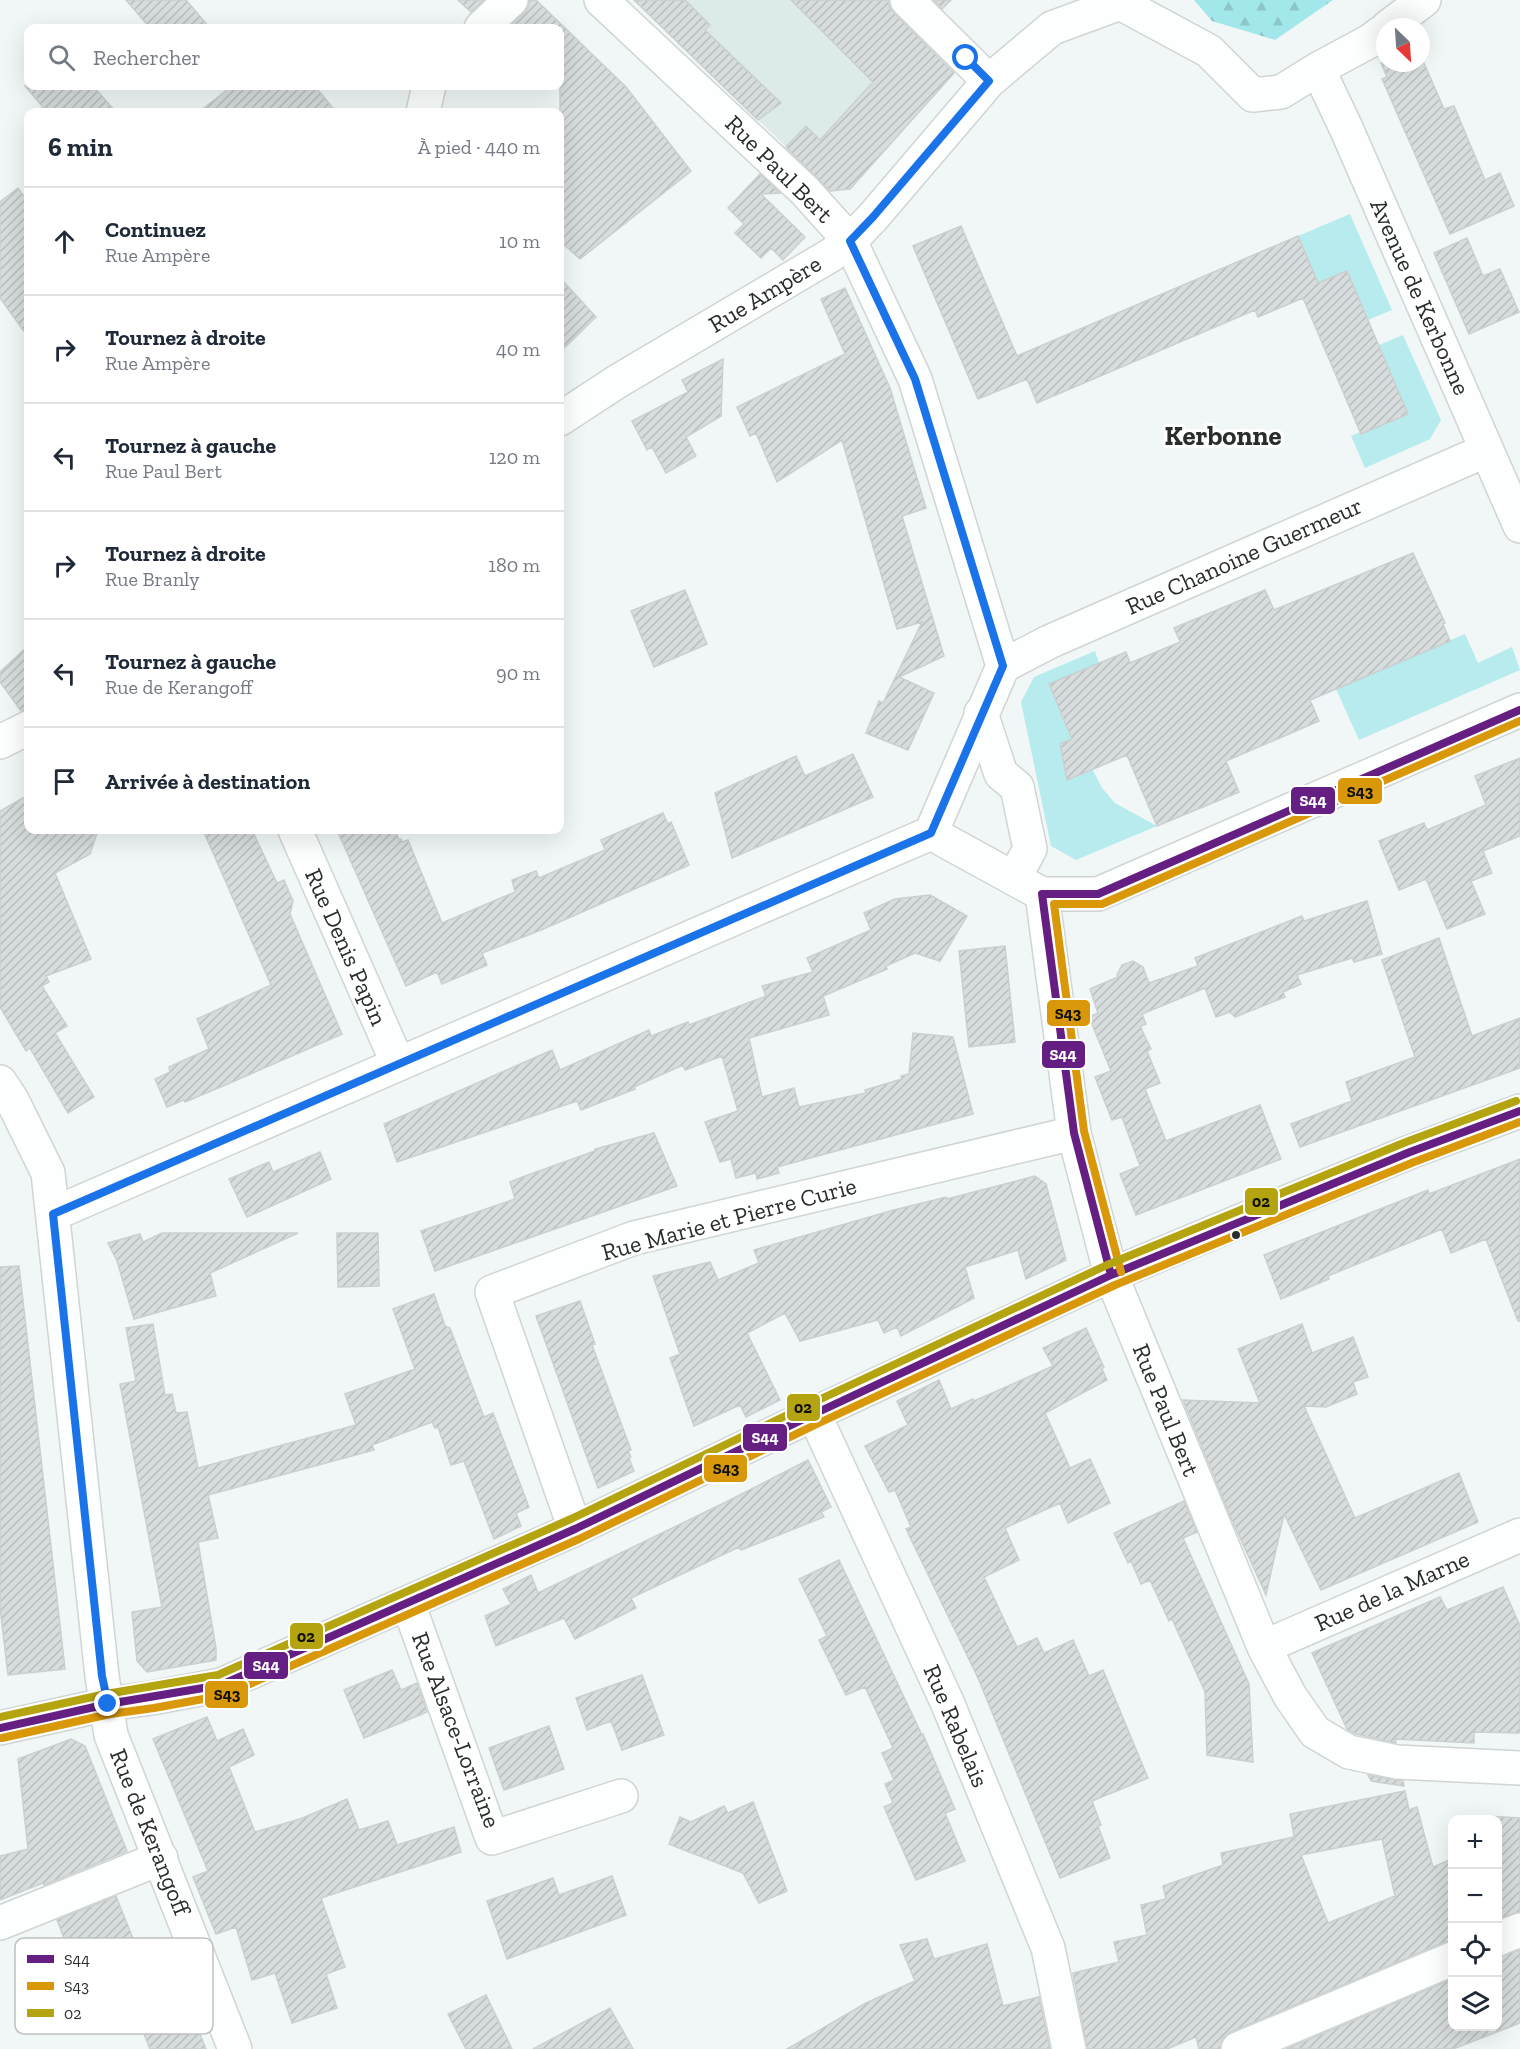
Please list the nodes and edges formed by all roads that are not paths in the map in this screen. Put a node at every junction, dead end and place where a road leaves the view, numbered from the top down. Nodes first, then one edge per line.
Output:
1 (510, 0) edge
2 (601, 0) edge
3 (907, 0) edge
4 (1424, 0) edge
5 (1400, 18) edge
6 (485, 24) edge
7 (1376, 36) edge
8 (1318, 69) junction
9 (989, 81) junction
10 (428, 90) edge
11 (424, 108) edge
12 (850, 241) junction
13 (564, 416) edge
14 (1487, 450) junction
15 (1520, 526) edge
16 (1003, 666) junction
17 (1520, 710) edge
18 (981, 713) junction
19 (931, 833) junction
20 (297, 834) edge
21 (1014, 878) junction
22 (1042, 894) junction
23 (398, 1064) junction
24 (0, 1082) edge
25 (1520, 1111) edge
26 (1074, 1132) junction
27 (53, 1214) junction
28 (1111, 1275) junction
29 (814, 1414) junction
30 (575, 1529) junction
31 (1520, 1535) edge
32 (408, 1603) junction
33 (1264, 1647) junction
34 (108, 1704) junction
35 (0, 1728) edge
36 (1520, 1768) edge
37 (621, 1796) dead end
38 (161, 1858) junction
39 (0, 1923) edge
40 (1520, 1930) edge
41 (192, 1938) edge
42 (1502, 1938) edge
43 (1448, 1961) edge
44 (213, 1992) edge
45 (235, 2049) edge
46 (1069, 2049) edge
47 (1238, 2049) edge

1 - 6 street
2 - 12 street, Rue Paul Bert
3 - 9 street
4 - 5 street
7 - 8 street
8 - 9 street, Rue Ampère
8 - 14 street, Avenue de Kerbonne
9 - 12 street, Rue Ampère
10 - 11 street
12 - 13 street, Rue Ampère
12 - 16 street, Rue Paul Bert
14 - 15 street, Avenue de Kerbonne
14 - 16 street, Rue Chanoine Guermeur
16 - 18 street
17 - 22 street
18 - 19 street
18 - 21 street
19 - 21 street
19 - 23 street
20 - 23 street, Rue Denis Papin
21 - 22 street
22 - 26 street, Rue Paul Bert
23 - 27 street
24 - 27 street, Rue de Kerangoff
25 - 28 street, Rue Alsace-Lorraine
26 - 28 street, Rue Paul Bert
26 - 30 street, Rue Marie et Pierre Curie
27 - 34 street, Rue de Kerangoff
28 - 29 street, Rue Alsace-Lorraine
28 - 33 street, Rue Paul Bert
29 - 30 street, Rue Alsace-Lorraine
29 - 46 street, Rue Rabelais
30 - 32 street, Rue Alsace-Lorraine
31 - 33 street, Rue de la Marne
32 - 34 street, Rue Alsace-Lorraine
32 - 37 street, Rue Alsace-Lorraine
33 - 36 street, Rue Paul Bert
34 - 35 street, Rue Alsace-Lorraine
34 - 38 street, Rue de Kerangoff
38 - 39 street
38 - 41 street, Rue de Kerangoff
40 - 42 street
43 - 47 street
44 - 45 street, Rue de Kerangoff

